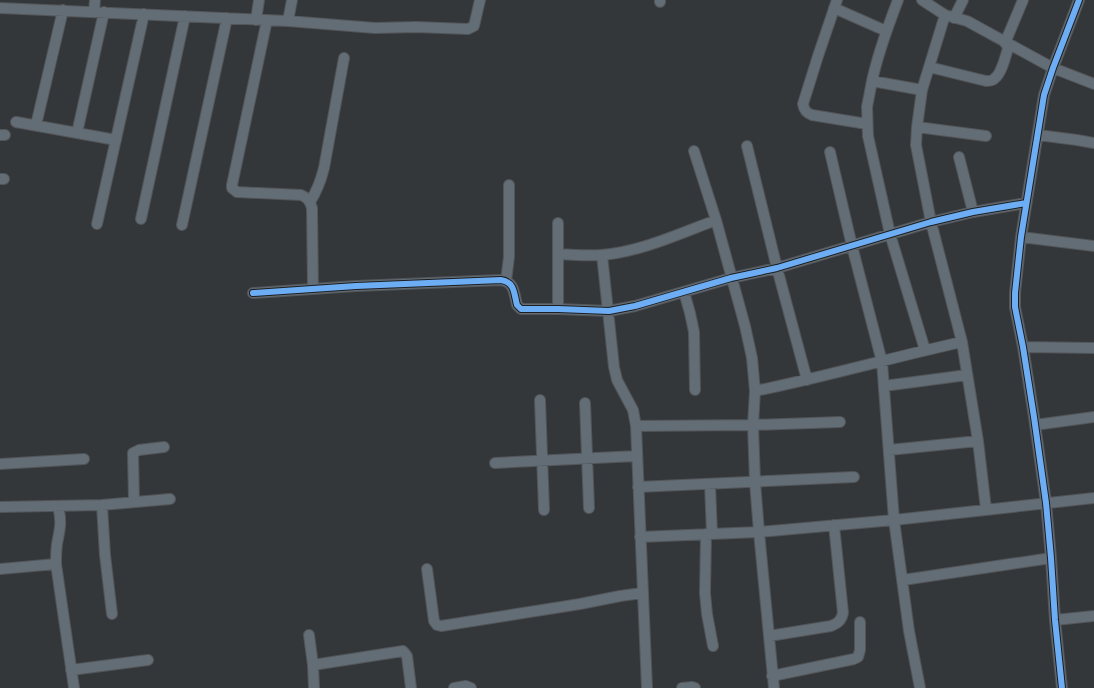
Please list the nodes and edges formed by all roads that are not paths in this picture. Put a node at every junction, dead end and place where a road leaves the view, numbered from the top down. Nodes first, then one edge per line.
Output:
1 (95, 0) edge
2 (259, 0) edge
3 (292, 0) edge
4 (480, 0) edge
5 (898, 0) edge
6 (922, 0) edge
7 (964, 0) edge
8 (1023, 0) edge
9 (1079, 0) edge
10 (836, 4) edge
11 (45, 5) edge
12 (0, 8) edge
13 (63, 10) junction
14 (99, 12) junction
15 (144, 14) junction
16 (185, 16) junction
17 (949, 17) junction
18 (227, 18) junction
19 (256, 20) junction
20 (267, 20) junction
21 (288, 21) junction
22 (886, 31) junction
23 (1007, 44) junction
24 (344, 58) dead end
25 (929, 67) junction
26 (1053, 68) junction
27 (872, 80) junction
28 (1094, 84) edge
29 (922, 90) junction
30 (16, 122) dead end
31 (867, 124) junction
32 (36, 125) junction
33 (917, 128) junction
34 (77, 133) junction
35 (1038, 135) junction
36 (986, 136) dead end
37 (116, 140) junction
38 (1094, 144) edge
39 (747, 146) dead end
40 (694, 151) dead end
41 (830, 152) dead end
42 (959, 157) dead end
43 (509, 186) dead end
44 (310, 202) junction
45 (1026, 203) junction
46 (973, 212) junction
47 (141, 219) dead end
48 (716, 220) junction
49 (931, 222) junction
50 (558, 223) dead end
51 (97, 224) dead end
52 (182, 225) dead end
53 (890, 234) junction
54 (1021, 237) junction
55 (852, 246) junction
56 (1094, 246) edge
57 (558, 254) junction
58 (602, 255) junction
59 (777, 268) junction
60 (731, 278) junction
61 (506, 281) junction
62 (313, 289) junction
63 (253, 292) dead end
64 (684, 292) junction
65 (558, 309) junction
66 (609, 311) junction
67 (962, 342) junction
68 (1023, 347) junction
69 (1094, 348) edge
70 (925, 350) junction
71 (882, 362) junction
72 (967, 375) junction
73 (807, 380) junction
74 (884, 386) junction
75 (695, 390) dead end
76 (755, 391) junction
77 (540, 400) dead end
78 (585, 403) dead end
79 (1094, 417) edge
80 (840, 422) dead end
81 (753, 424) junction
82 (636, 426) junction
83 (1035, 426) junction
84 (978, 441) junction
85 (164, 447) dead end
86 (889, 450) junction
87 (637, 456) junction
88 (587, 458) junction
89 (84, 459) dead end
90 (543, 460) junction
91 (495, 463) dead end
92 (0, 464) edge
93 (854, 477) dead end
94 (755, 482) junction
95 (710, 484) junction
96 (638, 487) junction
97 (1094, 498) edge
98 (170, 499) dead end
99 (134, 501) junction
100 (1046, 503) junction
101 (102, 505) junction
102 (58, 506) junction
103 (0, 507) edge
104 (589, 508) dead end
105 (986, 509) junction
106 (544, 510) dead end
107 (894, 520) junction
108 (834, 525) junction
109 (759, 532) junction
110 (709, 534) junction
111 (640, 537) junction
112 (1051, 558) junction
113 (56, 564) junction
114 (0, 569) edge
115 (427, 569) dead end
116 (903, 580) junction
117 (642, 593) junction
118 (112, 614) dead end
119 (1094, 616) edge
120 (1055, 620) junction
121 (860, 622) dead end
122 (309, 635) dead end
123 (769, 636) junction
124 (713, 646) dead end
125 (148, 660) dead end
126 (313, 664) junction
127 (71, 670) junction
128 (772, 676) junction
129 (74, 688) edge
130 (314, 688) edge
131 (411, 688) edge
132 (454, 688) edge
133 (471, 688) edge
134 (647, 688) edge
135 (682, 688) edge
136 (695, 688) edge
137 (774, 688) edge
138 (920, 688) edge
139 (1062, 688) edge

1 - 14 street
2 - 19 street
3 - 21 street
4 - 21 street
5 - 22 street
6 - 17 street
7 - 17 street
8 - 23 street
9 - 26 street
10 - 22 street
10 - 31 street
11 - 12 street
11 - 13 street
13 - 14 street
13 - 32 street
14 - 15 street
14 - 34 street
15 - 16 street
15 - 37 street
16 - 18 street
16 - 47 street
17 - 23 street
17 - 25 street
18 - 19 street
18 - 52 street
19 - 20 street
20 - 21 street
20 - 44 street
22 - 27 street
23 - 25 street
23 - 26 street
24 - 44 street
25 - 29 street
26 - 28 street
26 - 35 street
27 - 29 street
27 - 31 street
29 - 33 street
30 - 32 street
31 - 53 street
32 - 34 street
33 - 36 street
33 - 49 street
34 - 37 street
35 - 38 street
35 - 45 street
37 - 51 street
39 - 59 street
40 - 48 street
41 - 55 street
42 - 46 street
43 - 61 street
44 - 62 street
45 - 46 street
45 - 54 street
46 - 49 street
48 - 58 street
48 - 60 street
49 - 53 street
49 - 67 street
50 - 57 street
53 - 55 street
53 - 70 street
54 - 56 street
54 - 68 street
55 - 59 street
55 - 71 street
57 - 58 street
57 - 65 street
58 - 66 street
59 - 60 street
59 - 73 street
60 - 64 street
60 - 76 street
61 - 62 street
61 - 65 street
62 - 63 street
64 - 66 street
64 - 75 street
65 - 66 street
66 - 82 street
67 - 70 street
67 - 72 street
68 - 69 street
68 - 83 street
70 - 71 street
71 - 73 street
71 - 74 street
72 - 74 street
72 - 84 street
73 - 76 street
74 - 86 street
76 - 81 street
77 - 90 street
78 - 88 street
79 - 83 street
80 - 81 street
81 - 82 street
81 - 94 street
82 - 87 street
83 - 100 street
84 - 86 street
84 - 105 street
85 - 99 street
86 - 107 street
87 - 88 street
87 - 96 street
88 - 90 street
88 - 104 street
89 - 92 street
90 - 91 street
90 - 106 street
93 - 94 street
94 - 95 street
94 - 109 street
95 - 96 street
95 - 110 street
96 - 111 street
97 - 100 street
98 - 99 street
99 - 101 street
100 - 105 street
100 - 112 street
101 - 102 street
101 - 118 street
102 - 103 street
102 - 113 street
105 - 107 street
107 - 108 street
107 - 116 street
108 - 109 street
108 - 123 street
109 - 110 street
109 - 123 street
110 - 111 street
110 - 124 street
111 - 117 street
112 - 116 street
112 - 120 street
113 - 114 street
113 - 127 street
115 - 117 street
116 - 138 street
117 - 134 street
119 - 120 street
120 - 139 street
121 - 128 street
122 - 126 street
123 - 128 street
125 - 127 street
126 - 130 street
126 - 131 street
127 - 129 street
128 - 137 street
132 - 133 street
135 - 136 street

